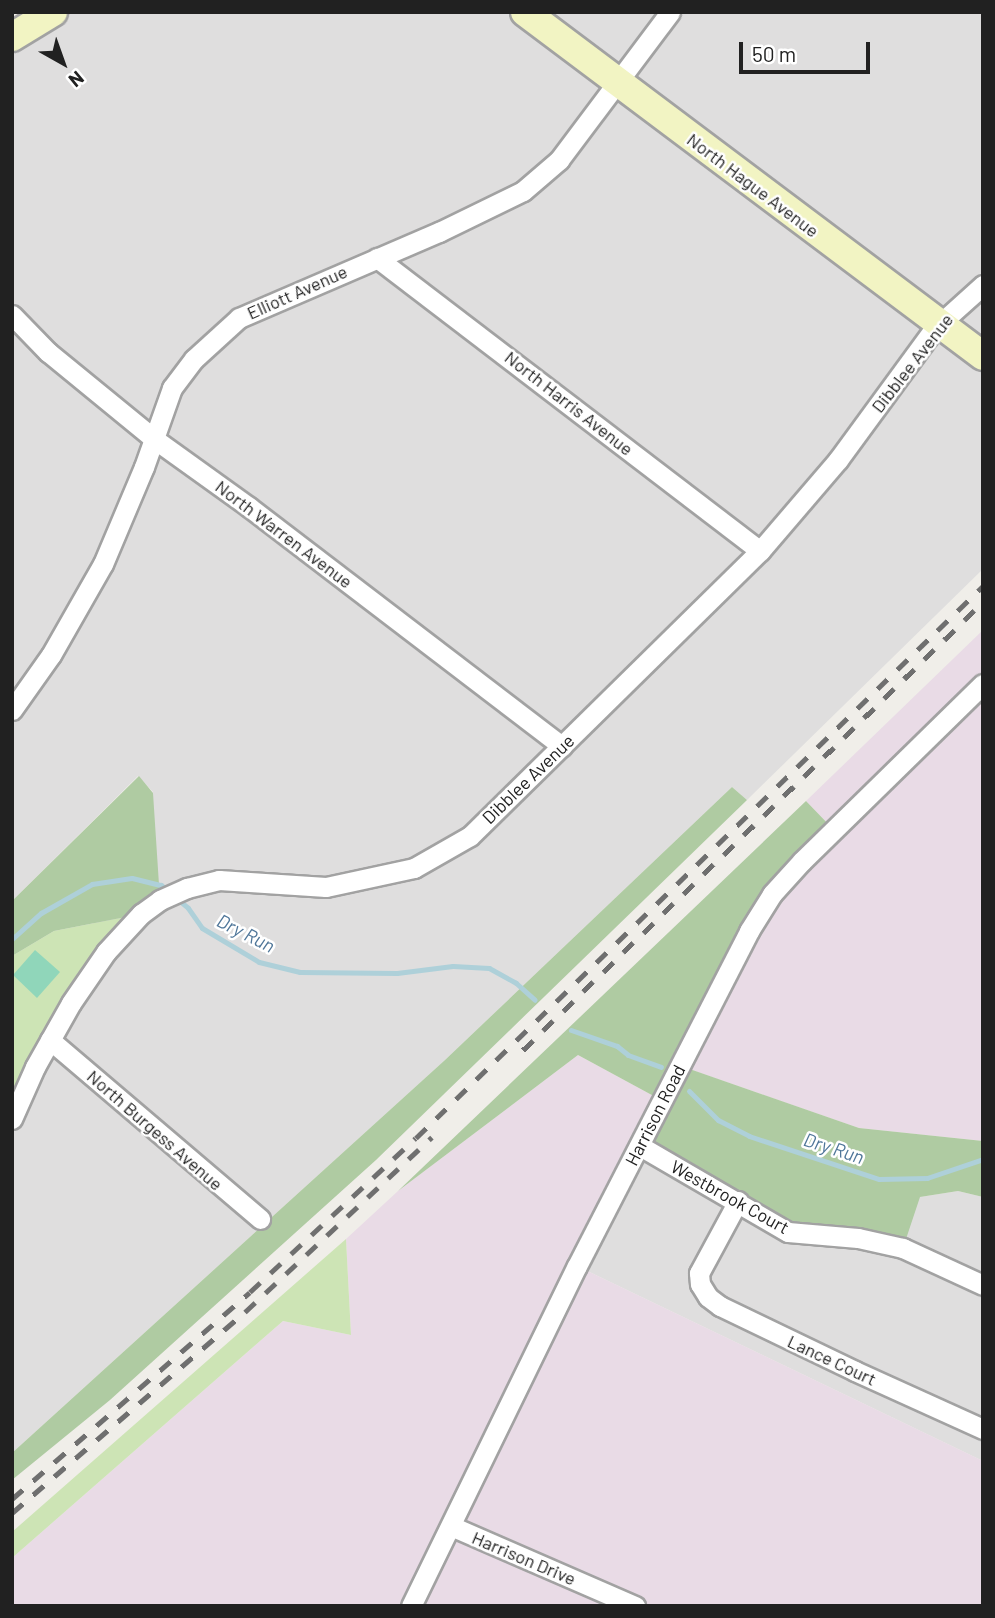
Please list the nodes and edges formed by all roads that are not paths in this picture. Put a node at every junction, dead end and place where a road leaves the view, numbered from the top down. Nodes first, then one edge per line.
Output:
1 (53, 12) edge
2 (525, 12) edge
3 (670, 12) edge
4 (12, 37) edge
5 (617, 83) junction
6 (377, 258) junction
7 (983, 285) edge
8 (12, 315) edge
9 (938, 324) junction
10 (983, 356) edge
11 (153, 438) junction
12 (760, 551) junction
13 (983, 684) edge
14 (12, 710) edge
15 (562, 746) junction
16 (50, 1040) junction
17 (16, 1102) edge
18 (12, 1119) edge
19 (640, 1146) junction
20 (738, 1201) junction
21 (260, 1220) dead end
22 (983, 1286) edge
23 (983, 1429) edge
24 (451, 1526) junction
25 (411, 1606) edge
26 (635, 1606) edge

1 - 4 main road
2 - 5 main road, North Hague Avenue
3 - 5 street, Elliott Avenue
5 - 6 street, Elliott Avenue
5 - 9 main road, North Hague Avenue
6 - 11 street, Elliott Avenue
6 - 12 street, North Harris Avenue
7 - 9 street, Dibblee Avenue
8 - 11 street, North Warren Avenue
9 - 10 main road, North Hague Avenue
9 - 12 street, Dibblee Avenue
11 - 14 street, Elliott Avenue
11 - 15 street, North Warren Avenue
12 - 15 street, Dibblee Avenue
13 - 19 street, Harrison Road
15 - 16 street, Dibblee Avenue
16 - 17 street, Dibblee Avenue
16 - 21 street, North Burgess Avenue
17 - 18 street, Dibblee Avenue
19 - 20 street, Westbrook Court
19 - 24 street, Harrison Road
20 - 22 street, Westbrook Court
20 - 23 street, Lance Court
24 - 25 street, Harrison Road
24 - 26 street, Harrison Drive

